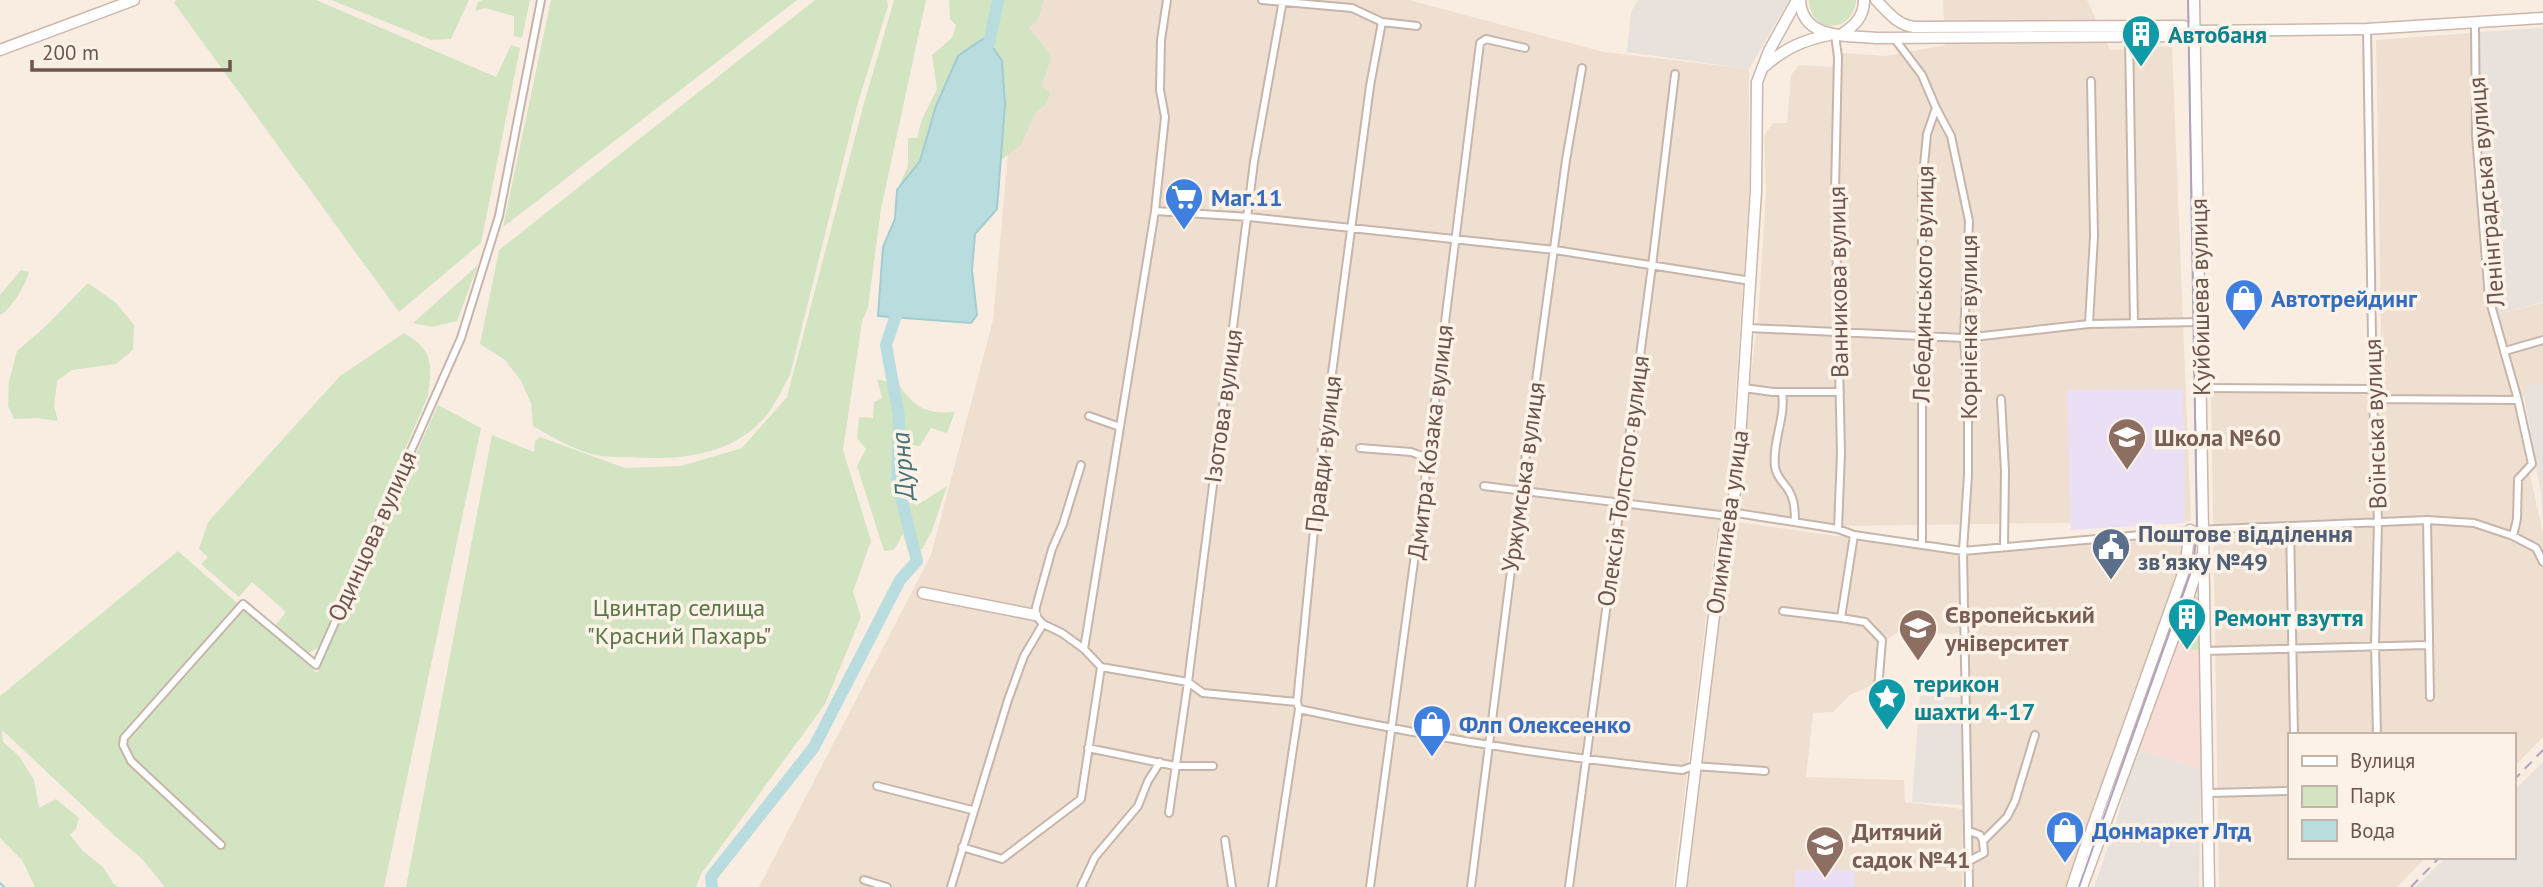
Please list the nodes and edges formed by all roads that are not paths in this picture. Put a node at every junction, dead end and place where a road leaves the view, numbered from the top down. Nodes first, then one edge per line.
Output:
1 (134, 0) edge
2 (541, 0) edge
3 (1167, 0) edge
4 (1262, 0) edge
5 (1798, 0) edge
6 (1864, 0) edge
7 (1876, 0) edge
8 (2194, 0) edge
9 (1282, 2) edge
10 (2543, 18) edge
11 (1382, 23) junction
12 (2475, 23) junction
13 (1417, 26) dead end
14 (2192, 28) junction
15 (2367, 29) junction
16 (1836, 35) junction
17 (2129, 36) junction
18 (1894, 38) junction
19 (1525, 48) dead end
20 (0, 50) edge
21 (1582, 68) dead end
22 (1760, 71) junction
23 (1675, 74) dead end
24 (2091, 81) dead end
25 (1936, 108) junction
26 (1155, 211) junction
27 (1249, 217) junction
28 (1352, 227) junction
29 (1456, 238) junction
30 (1555, 250) junction
31 (1652, 265) junction
32 (1751, 281) junction
33 (2201, 322) junction
34 (2134, 323) junction
35 (2089, 324) junction
36 (1749, 328) junction
37 (1838, 331) junction
38 (1921, 335) junction
39 (1964, 338) junction
40 (2543, 340) edge
41 (2505, 351) junction
42 (1744, 388) junction
43 (2202, 388) junction
44 (2373, 389) junction
45 (1782, 392) junction
46 (1840, 392) junction
47 (2001, 399) dead end
48 (2373, 399) junction
49 (2518, 400) junction
50 (1089, 416) dead end
51 (1120, 427) junction
52 (1360, 448) dead end
53 (1428, 458) junction
54 (1081, 466) dead end
55 (1484, 486) dead end
56 (1521, 491) junction
57 (1619, 503) junction
58 (1729, 514) junction
59 (2427, 520) junction
60 (1796, 522) junction
61 (2378, 522) junction
62 (2290, 526) junction
63 (1838, 529) junction
64 (2190, 530) junction
65 (2204, 530) junction
66 (1854, 535) junction
67 (2513, 536) junction
68 (1922, 545) junction
69 (2204, 546) junction
70 (2004, 547) junction
71 (1963, 551) junction
72 (2543, 562) edge
73 (923, 593) dead end
74 (1783, 611) dead end
75 (1035, 615) junction
76 (1841, 618) junction
77 (1043, 624) junction
78 (2375, 645) junction
79 (2428, 645) junction
80 (2293, 648) junction
81 (1084, 649) junction
82 (2204, 651) junction
83 (1101, 667) junction
84 (1188, 682) junction
85 (1878, 689) dead end
86 (2430, 697) dead end
87 (1298, 705) junction
88 (1391, 730) junction
89 (2294, 733) edge
90 (2377, 733) edge
91 (2035, 735) dead end
92 (1488, 747) junction
93 (1088, 748) junction
94 (1585, 760) junction
95 (1160, 762) junction
96 (1175, 766) junction
97 (1213, 766) dead end
98 (1694, 766) junction
99 (1765, 771) dead end
100 (877, 786) dead end
101 (2288, 791) edge
102 (2208, 793) junction
103 (972, 810) junction
104 (1169, 813) dead end
105 (1969, 831) junction
106 (1225, 840) dead end
107 (1983, 841) junction
108 (221, 845) dead end
109 (2098, 845) junction
110 (962, 847) junction
111 (2084, 851) junction
112 (1969, 860) junction
113 (863, 880) dead end
114 (887, 887) edge
115 (951, 887) edge
116 (1082, 887) edge
117 (1232, 887) edge
118 (1272, 887) edge
119 (1370, 887) edge
120 (1471, 887) edge
121 (1569, 887) edge
122 (1681, 887) edge
123 (1969, 887) edge
124 (2072, 887) edge
125 (2082, 887) edge
126 (2209, 887) edge

1 - 20 main road
2 - 108 street, Одинцова вулиця
3 - 26 street
4 - 9 street
5 - 16 main road
5 - 22 main road
6 - 16 main road
7 - 14 main road
8 - 14 main road, Куйбишева вулиця
9 - 11 street
9 - 27 street, Ізотова вулиця
10 - 12 main road
11 - 13 street
11 - 28 street, Правди вулиця
12 - 15 main road
12 - 41 street, Ленінградська вулиця
14 - 15 main road
14 - 17 main road
14 - 33 main road, Куйбишева вулиця
15 - 44 street, Воїнська вулиця
16 - 18 main road
16 - 22 main road
16 - 37 street, Ванникова вулиця
17 - 18 main road
17 - 34 street
18 - 25 street
19 - 29 street, Дмитра Козака вулиця
21 - 30 street, Уржумська вулиця
22 - 32 main road, Олимпиева улица
23 - 31 street, Олексія Толстого вулиця
24 - 35 street
25 - 38 street, Лебединського вулиця
25 - 39 street, Корнієнка вулиця
26 - 27 street
26 - 51 street
27 - 28 street
27 - 84 street, Ізотова вулиця
28 - 29 street
28 - 87 street, Правди вулиця
29 - 30 street
29 - 53 street, Дмитра Козака вулиця
30 - 31 street
30 - 56 street, Уржумська вулиця
31 - 32 street
31 - 57 street, Олексія Толстого вулиця
32 - 36 main road, Олимпиева улица
33 - 34 street
33 - 43 main road, Куйбишева вулиця
34 - 35 street
35 - 39 street
36 - 37 street
36 - 42 main road, Олимпиева улица
37 - 38 street
37 - 46 street, Ванникова вулиця
38 - 39 street
38 - 68 street, Лебединського вулиця
39 - 71 street, Корнієнка вулиця
40 - 41 street
41 - 49 street, Ленінградська вулиця
42 - 45 street
42 - 58 main road, Олимпиева улица
43 - 44 street
43 - 65 main road, Куйбишева вулиця
44 - 48 street, Воїнська вулиця
45 - 46 street
45 - 60 street
46 - 63 street, Ванникова вулиця
47 - 70 street, Корнієнка вулиця
48 - 49 street
48 - 61 street, Воїнська вулиця
49 - 67 street, Ленінградська вулиця
50 - 51 street
51 - 81 street
52 - 53 street
53 - 88 street, Дмитра Козака вулиця
54 - 75 street
55 - 56 street
56 - 57 street
56 - 92 street, Уржумська вулиця
57 - 58 street
57 - 94 street, Олексія Толстого вулиця
58 - 60 street
58 - 98 main road, Олимпиева улица
59 - 61 street
59 - 67 street
59 - 79 street
60 - 63 street
61 - 62 street
61 - 78 street, Воїнська вулиця
62 - 65 street
62 - 80 street
63 - 66 street
64 - 65 street
64 - 70 street
64 - 111 main road
65 - 69 main road, Куйбишева вулиця
66 - 68 street
66 - 76 street
67 - 72 street
68 - 71 street
69 - 82 main road, Куйбишева вулиця
69 - 109 main road
70 - 71 street
71 - 105 street
73 - 75 main road
74 - 76 street
75 - 77 street
76 - 85 street
77 - 81 street
77 - 103 street
78 - 79 street
78 - 80 street
78 - 90 street, Воїнська вулиця
79 - 86 street
80 - 82 street
80 - 89 street
81 - 83 street
82 - 102 main road, Куйбишева вулиця
83 - 84 street
83 - 93 street
84 - 87 street
84 - 96 street, Ізотова вулиця
87 - 88 street
87 - 118 street, Правди вулиця
88 - 92 street
88 - 119 street, Дмитра Козака вулиця
91 - 107 street
92 - 94 street
92 - 120 street, Уржумська вулиця
93 - 95 street
93 - 110 street
94 - 98 street
94 - 121 street, Олексія Толстого вулиця
95 - 96 street
95 - 116 street
96 - 97 street
96 - 104 street, Ізотова вулиця
98 - 99 street
98 - 122 main road, Олимпиева улица
100 - 103 street
101 - 102 street
102 - 126 main road, Куйбишева вулиця
103 - 110 street
105 - 107 street
105 - 112 street
106 - 117 street
107 - 112 street
109 - 111 main road
109 - 125 main road
110 - 115 street
111 - 124 main road
112 - 123 street
113 - 114 street

